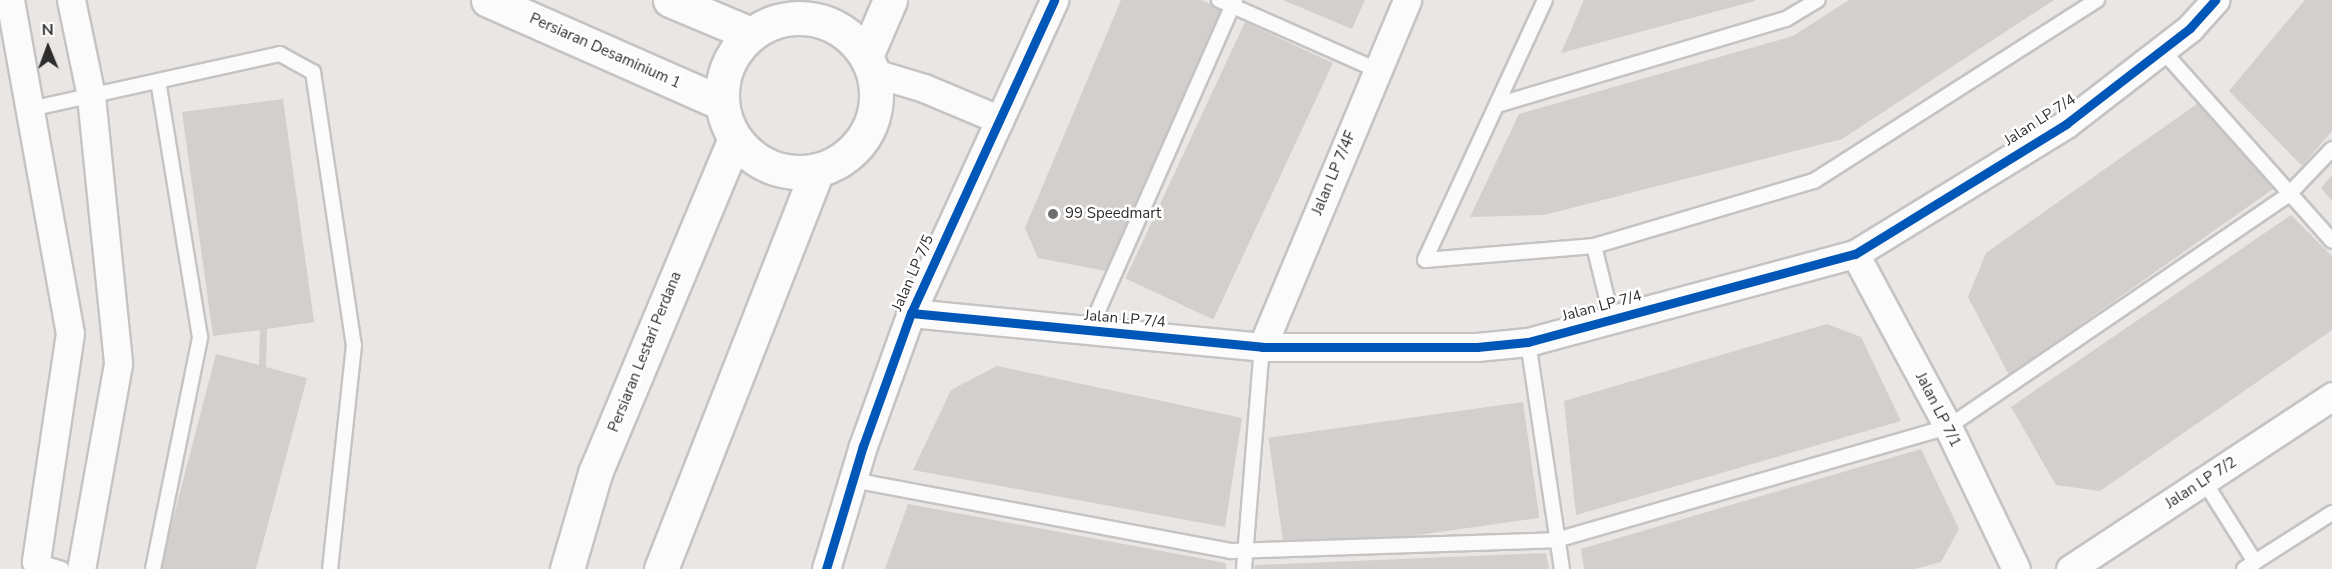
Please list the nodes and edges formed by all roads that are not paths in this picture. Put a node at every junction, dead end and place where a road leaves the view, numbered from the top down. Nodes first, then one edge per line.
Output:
1 (10, 0) edge
2 (71, 0) edge
3 (488, 0) edge
4 (670, 0) edge
5 (890, 0) edge
6 (1054, 0) edge
7 (1219, 0) edge
8 (1407, 0) edge
9 (1545, 0) edge
10 (1818, 0) edge
11 (2097, 0) edge
12 (2216, 0) edge
13 (1233, 3) edge
14 (769, 19) edge
15 (2163, 51) junction
16 (870, 64) junction
17 (1377, 70) junction
18 (158, 81) junction
19 (92, 96) junction
20 (721, 103) junction
21 (1497, 105) junction
22 (30, 109) junction
23 (1000, 120) junction
24 (735, 139) junction
25 (2332, 149) edge
26 (818, 170) junction
27 (2289, 194) junction
28 (2332, 241) edge
29 (1594, 246) junction
30 (1855, 254) junction
31 (911, 313) junction
32 (1612, 319) junction
33 (1089, 331) junction
34 (1528, 342) junction
35 (1262, 347) junction
36 (2332, 396) edge
37 (1948, 427) junction
38 (852, 480) junction
39 (2204, 481) junction
40 (2332, 513) edge
41 (1557, 540) junction
42 (1246, 551) junction
43 (38, 565) edge
44 (2249, 565) edge
45 (62, 569) edge
46 (81, 569) edge
47 (153, 569) edge
48 (330, 569) edge
49 (567, 569) edge
50 (661, 569) edge
51 (826, 569) edge
52 (1244, 569) edge
53 (1562, 569) edge
54 (2016, 569) edge
55 (2070, 569) edge

1 - 22 street
2 - 19 street
3 - 20 street, Persiaran Desaminium 1
4 - 14 street
5 - 16 street
6 - 23 street, Jalan LP 7/5
7 - 13 lane
8 - 17 street, Jalan LP 7/4F
9 - 21 lane
10 - 21 lane
11 - 29 lane
12 - 15 street, Jalan LP 7/4
13 - 17 lane
13 - 33 lane
14 - 16 street
14 - 20 street
15 - 27 lane
15 - 30 street, Jalan LP 7/4
16 - 23 street
16 - 26 street
17 - 35 street, Jalan LP 7/4F
18 - 19 lane
18 - 47 lane
18 - 48 lane
19 - 22 lane
19 - 46 street
20 - 24 street
21 - 29 lane
22 - 43 street
23 - 31 street, Jalan LP 7/5
24 - 26 street
24 - 49 street, Persiaran Lestari Perdana
25 - 27 lane
26 - 50 street
27 - 28 lane
27 - 37 lane
29 - 32 lane
30 - 32 street, Jalan LP 7/4
30 - 37 street, Jalan LP 7/1
31 - 33 street, Jalan LP 7/4
31 - 38 street, Jalan LP 7/5
32 - 34 street, Jalan LP 7/4
33 - 35 street, Jalan LP 7/4
34 - 35 street, Jalan LP 7/4
34 - 41 lane
35 - 42 lane
36 - 39 street, Jalan LP 7/2
37 - 41 lane
37 - 54 street, Jalan LP 7/1
38 - 42 lane
38 - 51 street, Jalan LP 7/5
39 - 44 lane
39 - 55 street, Jalan LP 7/2
40 - 44 lane
41 - 42 lane
41 - 53 lane
42 - 52 lane
43 - 45 lane

